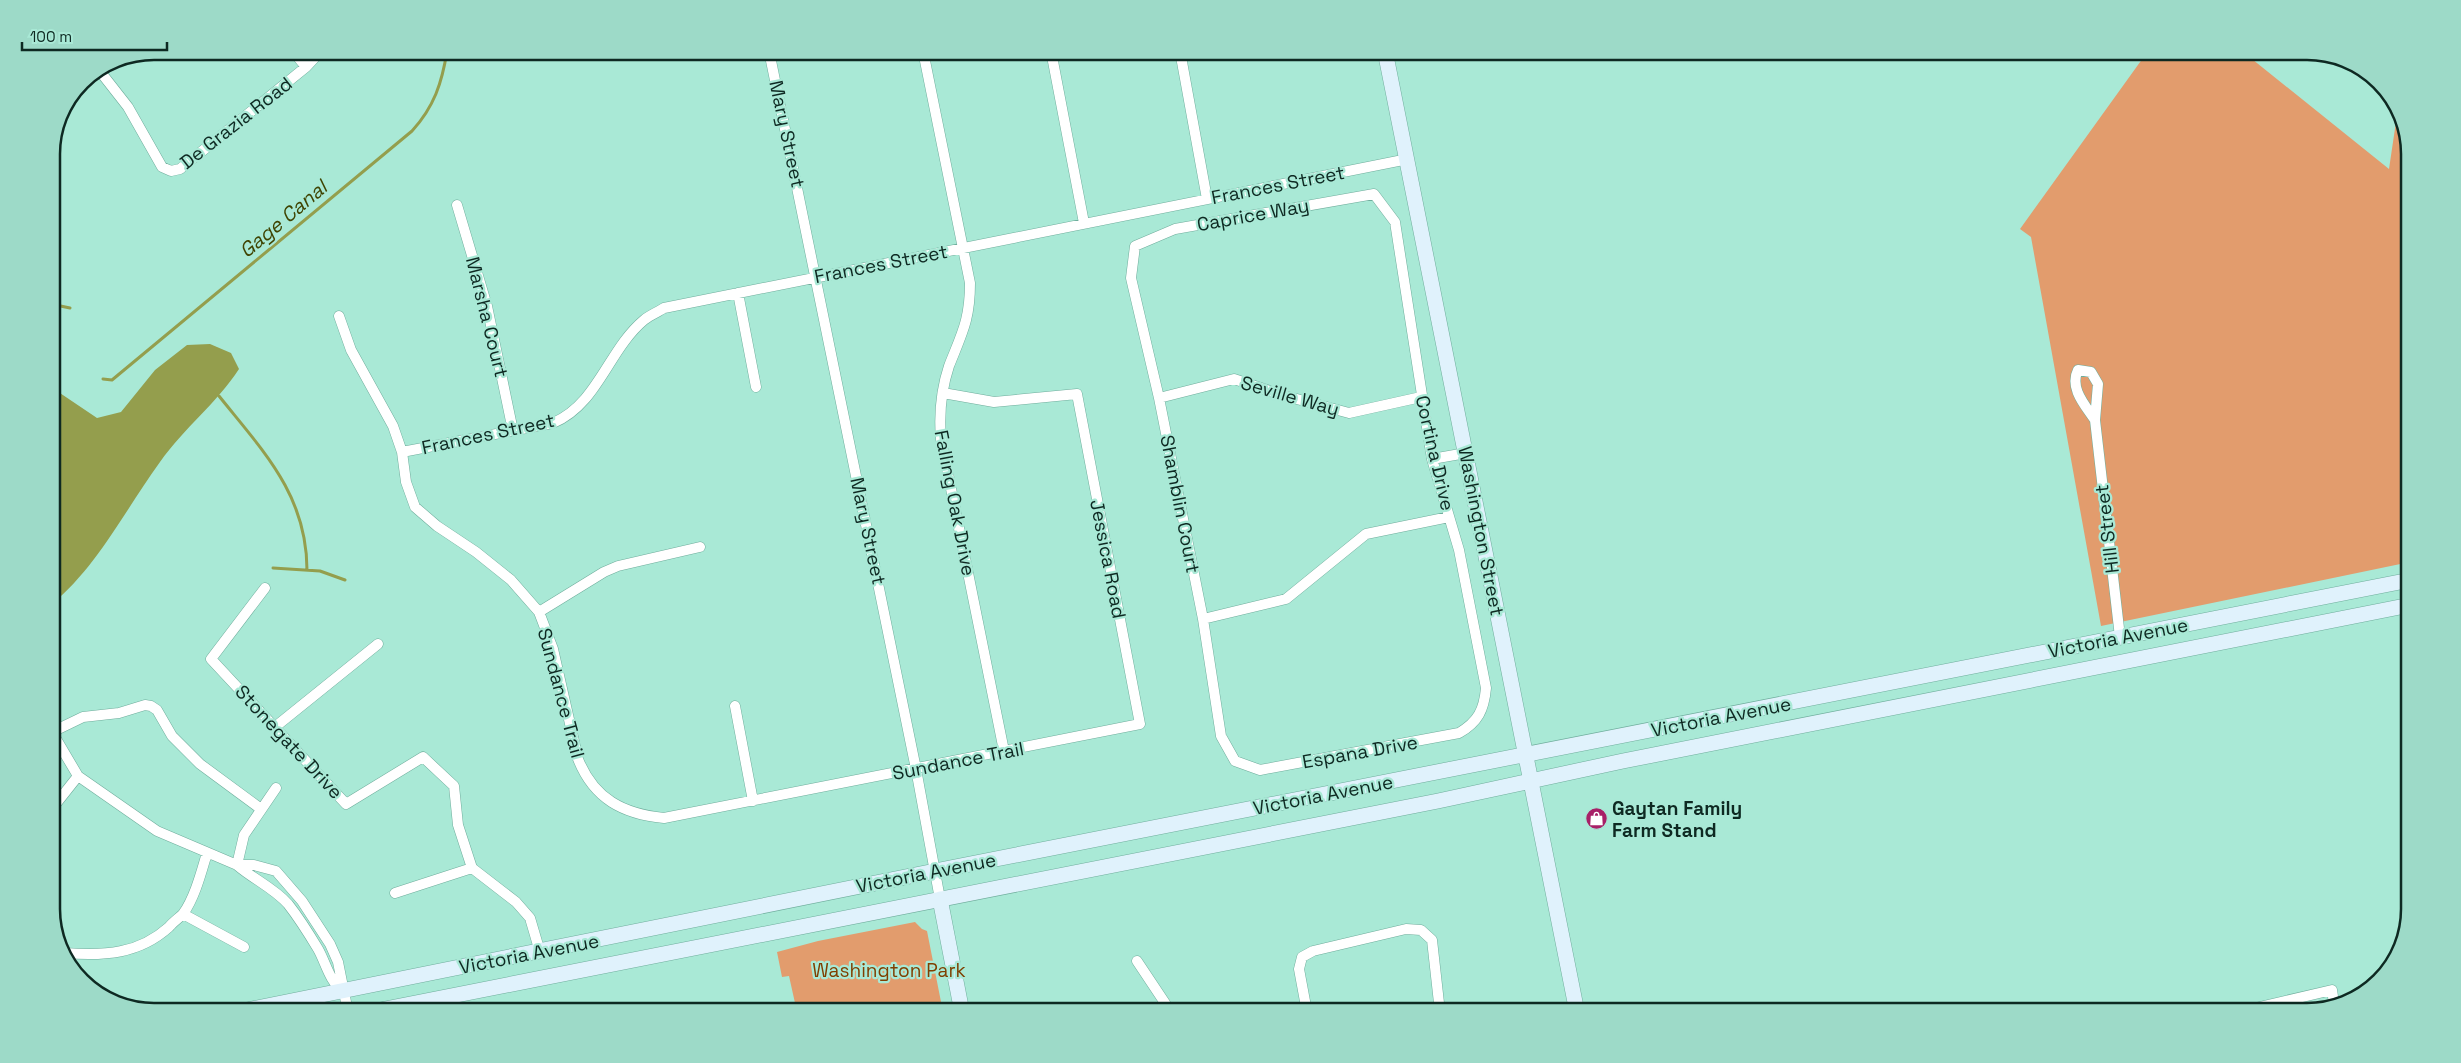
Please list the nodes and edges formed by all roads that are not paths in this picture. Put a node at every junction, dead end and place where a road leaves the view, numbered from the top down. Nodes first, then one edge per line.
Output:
1 (300, 60) edge
2 (312, 60) edge
3 (772, 60) edge
4 (925, 60) edge
5 (1053, 60) edge
6 (1182, 60) edge
7 (1387, 60) edge
8 (306, 67) junction
9 (103, 75) edge
10 (1408, 159) junction
11 (1374, 194) joint
12 (1206, 199) junction
13 (457, 205) dead end
14 (1084, 223) junction
15 (1135, 246) joint
16 (964, 247) junction
17 (815, 277) junction
18 (738, 293) junction
19 (339, 316) dead end
20 (756, 387) dead end
21 (943, 393) junction
22 (1421, 397) junction
23 (1158, 398) junction
24 (2095, 420) dead end
25 (513, 430) junction
26 (402, 452) junction
27 (1466, 453) junction
28 (1432, 459) junction
29 (1449, 517) junction
30 (700, 546) dead end
31 (2401, 582) edge
32 (265, 588) dead end
33 (2401, 607) edge
34 (539, 612) junction
35 (1203, 619) junction
36 (2120, 637) junction
37 (378, 644) dead end
38 (735, 706) dead end
39 (1480, 716) joint
40 (1140, 724) joint
41 (275, 727) junction
42 (60, 728) edge
43 (60, 746) edge
44 (1004, 751) junction
45 (1525, 755) junction
46 (1235, 761) joint
47 (916, 769) junction
48 (78, 776) junction
49 (1532, 782) junction
50 (276, 788) dead end
51 (60, 800) edge
52 (753, 801) junction
53 (261, 809) junction
54 (207, 853) junction
55 (236, 865) junction
56 (472, 868) junction
57 (934, 871) junction
58 (395, 893) dead end
59 (940, 900) junction
60 (183, 914) junction
61 (244, 947) dead end
62 (540, 952) junction
63 (72, 954) edge
64 (1137, 961) dead end
65 (343, 991) junction
66 (2333, 999) edge
67 (282, 1003) edge
68 (346, 1003) edge
69 (416, 1003) edge
70 (960, 1003) edge
71 (1165, 1003) edge
72 (1305, 1003) edge
73 (1439, 1003) edge
74 (1575, 1003) edge
75 (2276, 1003) edge

1 - 8 street
2 - 8 street, De Grazia Road
3 - 17 street, Mary Street
4 - 16 street, Falling Oak Drive
5 - 14 street
6 - 12 street
7 - 10 main road, Washington Street
8 - 9 street, De Grazia Road
10 - 12 street, Frances Street
10 - 27 main road, Washington Street
11 - 15 street, Caprice Way
11 - 22 street, Cortina Drive
12 - 14 street, Frances Street
13 - 25 street, Marsha Court
14 - 16 street, Frances Street
15 - 23 street, Shamblin Court
16 - 17 street, Frances Street
16 - 21 street, Falling Oak Drive
17 - 18 street, Frances Street
17 - 47 street, Mary Street
18 - 20 street
18 - 25 street, Frances Street
19 - 26 street, Sundance Trail
21 - 40 street, Jessica Road
21 - 44 street, Falling Oak Drive
22 - 23 street, Seville Way
22 - 28 street, Cortina Drive
23 - 35 street, Shamblin Court
24 - 36 street, Hill Street
25 - 26 street, Frances Street
26 - 34 street, Sundance Trail
27 - 28 street
27 - 45 main road, Washington Street
28 - 29 street, Cortina Drive
29 - 35 street
29 - 39 street, Cortina Drive
30 - 34 street
31 - 36 main road, Victoria Avenue
32 - 41 street, Stonegate Drive
33 - 49 main road, Victoria Avenue
34 - 52 street, Sundance Trail
35 - 46 street, Shamblin Court
36 - 45 main road, Victoria Avenue
37 - 41 street
38 - 52 street
39 - 46 street, Espana Drive
40 - 44 street, Sundance Trail
41 - 56 street, Stonegate Drive
42 - 53 street
43 - 48 street
44 - 47 street, Sundance Trail
45 - 49 main road, Washington Street
45 - 57 main road, Victoria Avenue
47 - 52 street, Sundance Trail
47 - 57 street, Mary Street
48 - 51 street
48 - 54 street
49 - 59 main road, Victoria Avenue
49 - 74 main road, Washington Street
50 - 53 street
53 - 55 street
54 - 55 street
54 - 60 street
55 - 65 street
55 - 65 street
56 - 58 street
56 - 62 street
57 - 59 street, Mary Street
57 - 62 main road, Victoria Avenue
59 - 69 main road, Victoria Avenue
59 - 70 main road, Mary Street
60 - 61 street
60 - 63 street
62 - 65 main road, Victoria Avenue
64 - 71 street
65 - 67 main road, Victoria Avenue
65 - 68 street
66 - 75 street
72 - 73 street

